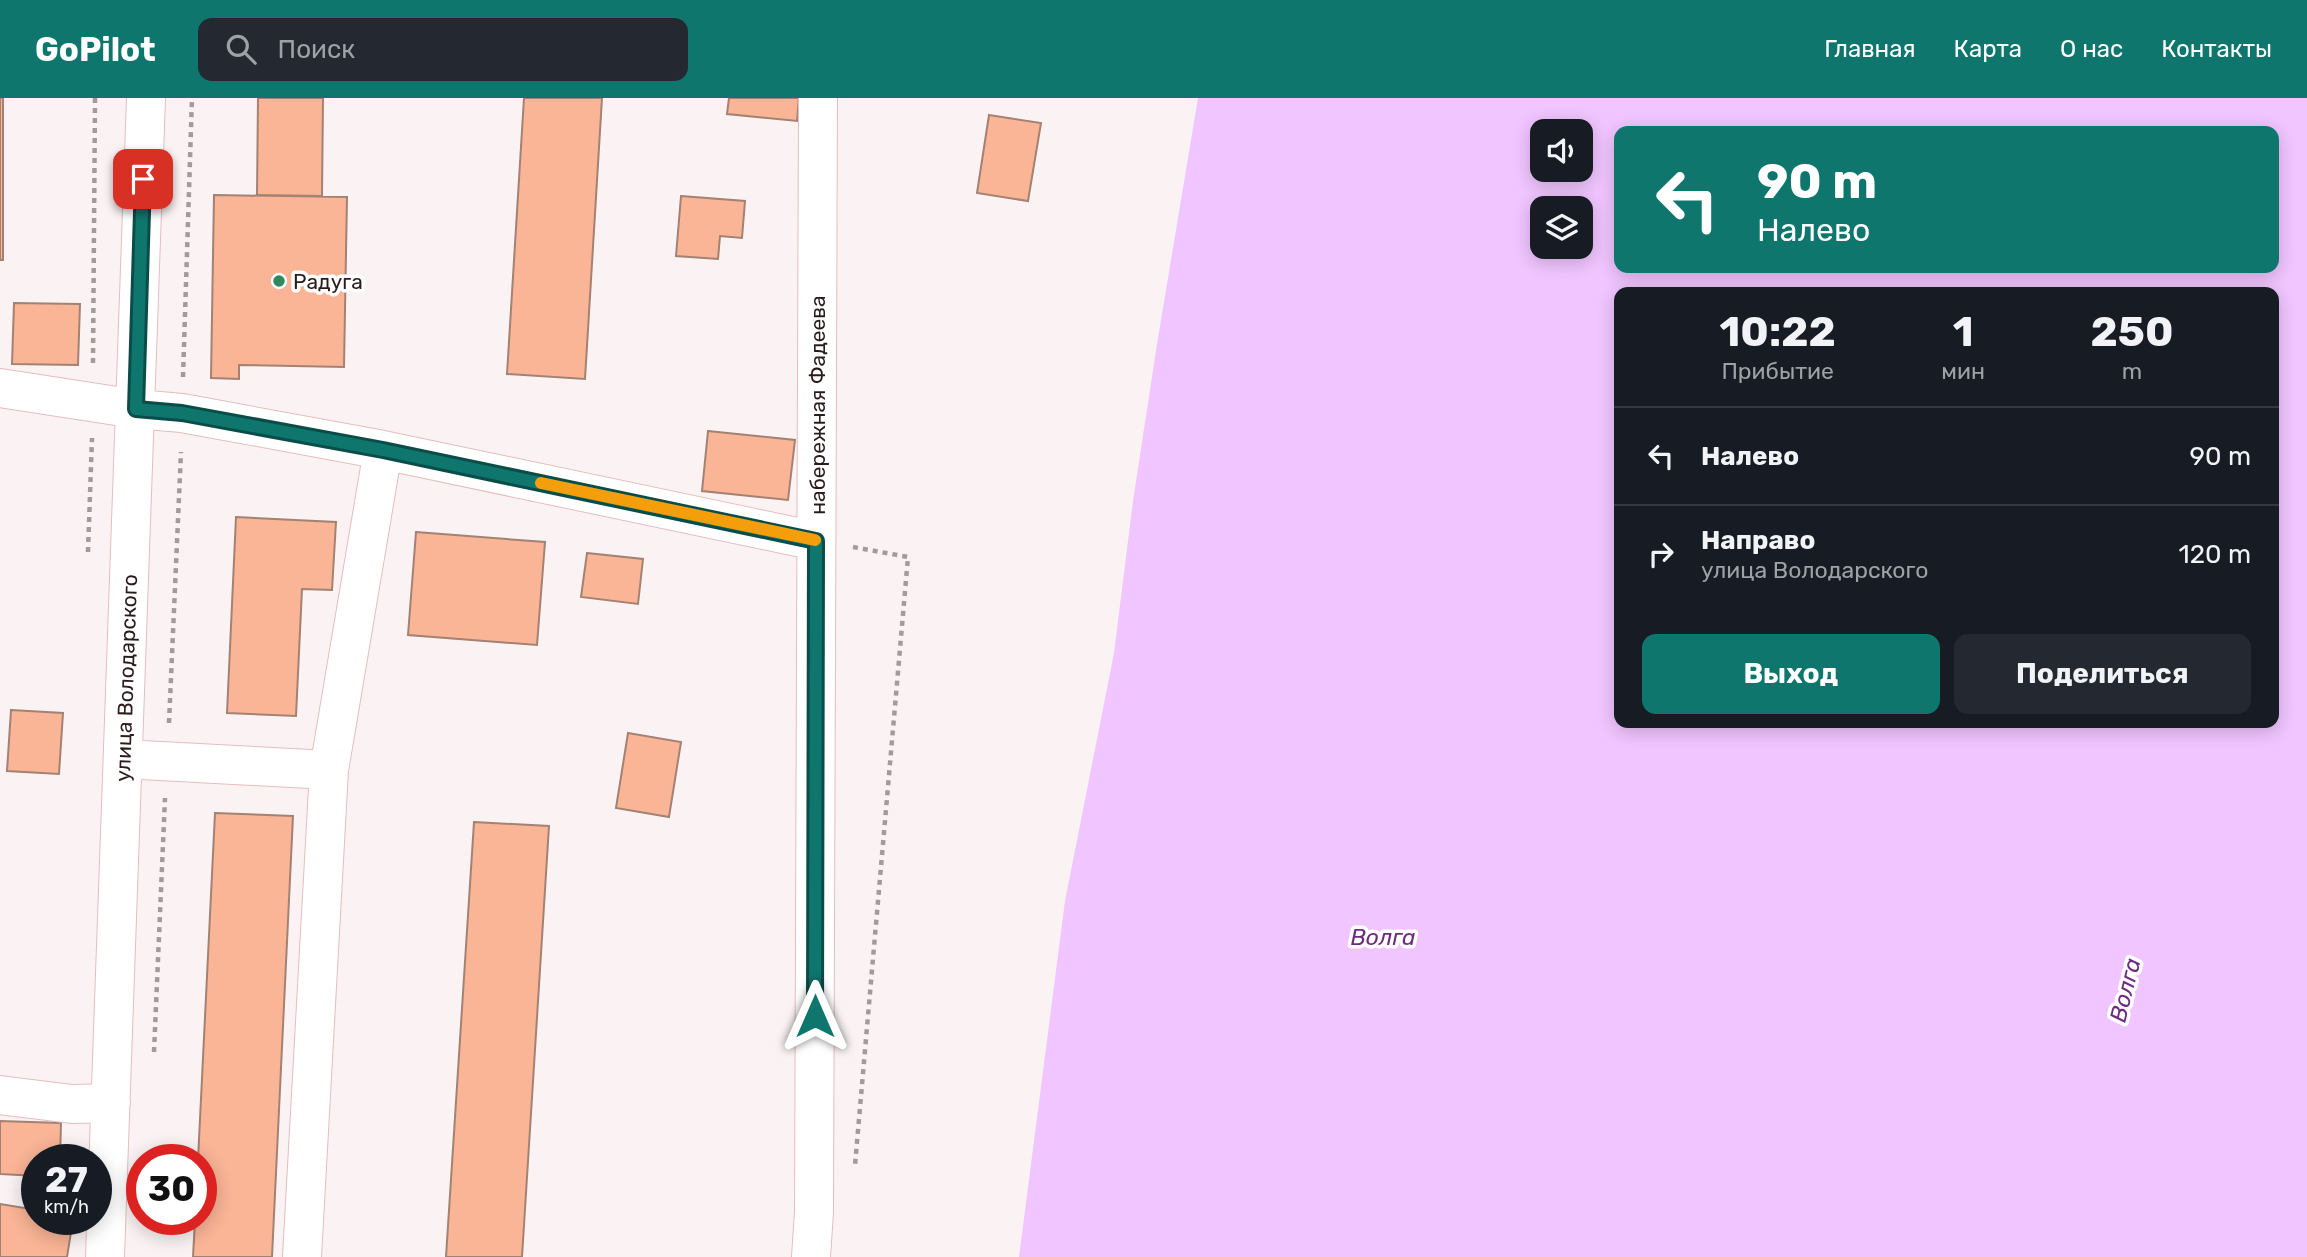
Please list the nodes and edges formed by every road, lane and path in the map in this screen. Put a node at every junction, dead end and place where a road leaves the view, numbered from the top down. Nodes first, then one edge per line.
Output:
1 (95, 98) edge
2 (146, 98) edge
3 (192, 98) edge
4 (818, 98) edge
5 (0, 388) edge
6 (93, 403) junction
7 (136, 409) junction
8 (182, 413) junction
9 (383, 450) junction
10 (816, 541) junction
11 (88, 554) dead end
12 (123, 759) junction
13 (167, 761) junction
14 (329, 770) junction
15 (153, 1064) dead end
16 (0, 1095) edge
17 (110, 1103) junction
18 (854, 1175) dead end
19 (105, 1257) edge
20 (302, 1257) edge
21 (811, 1257) edge

1 - 6 path
2 - 7 street, улица Володарского
3 - 8 path
4 - 10 street, набережная Фадеева
5 - 6 street
6 - 7 street
6 - 11 path
7 - 8 street
7 - 12 street, улица Володарского
8 - 9 street
8 - 13 path
9 - 10 street
9 - 14 street
10 - 18 path
10 - 21 street, набережная Фадеева
12 - 13 street
12 - 17 street, улица Володарского
13 - 14 street
13 - 15 path
14 - 20 street
16 - 17 street
17 - 19 street, улица Володарского

